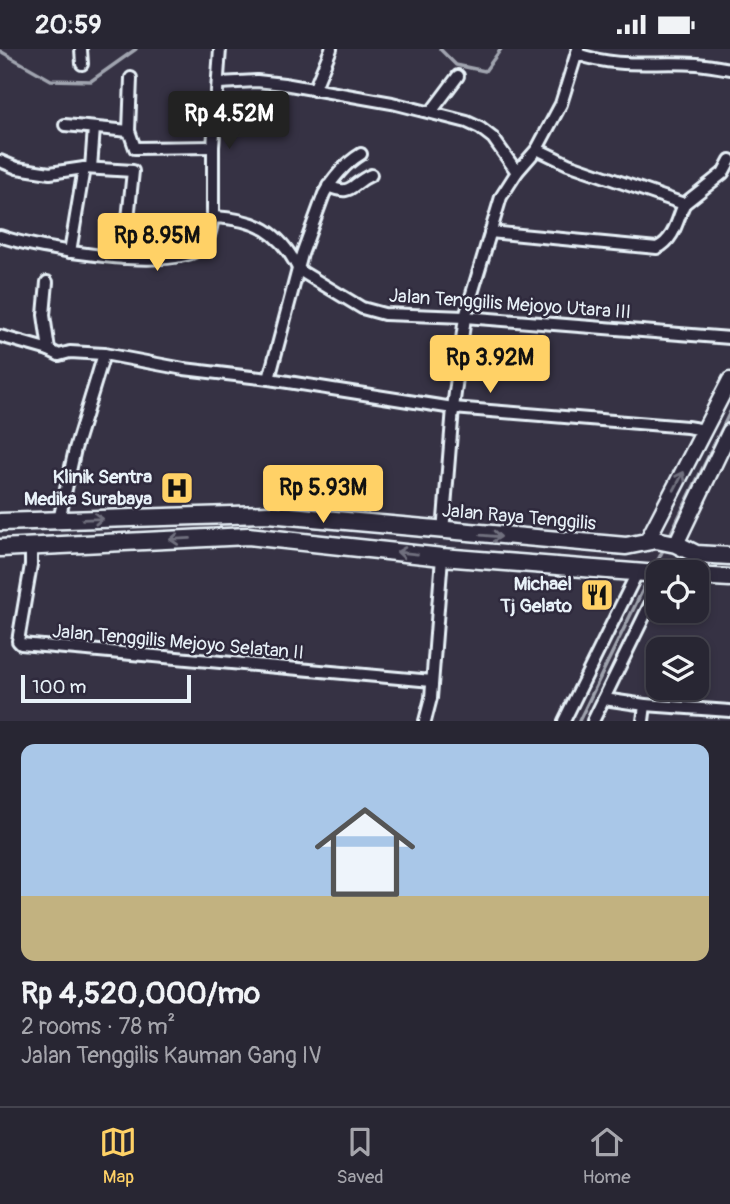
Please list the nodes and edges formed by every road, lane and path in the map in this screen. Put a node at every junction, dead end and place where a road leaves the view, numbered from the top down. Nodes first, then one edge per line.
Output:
1 (81, 49) edge
2 (220, 49) edge
3 (331, 49) edge
4 (577, 51) edge
5 (82, 64) dead end
6 (730, 69) edge
7 (458, 76) dead end
8 (131, 78) dead end
9 (219, 83) junction
10 (314, 90) junction
11 (430, 112) junction
12 (65, 125) dead end
13 (94, 128) junction
14 (129, 131) junction
15 (213, 147) junction
16 (537, 149) junction
17 (361, 155) dead end
18 (730, 160) edge
19 (0, 161) edge
20 (87, 168) junction
21 (517, 172) junction
22 (371, 175) dead end
23 (328, 186) junction
24 (684, 204) junction
25 (213, 217) junction
26 (491, 232) junction
27 (0, 236) edge
28 (71, 252) junction
29 (124, 258) junction
30 (299, 271) junction
31 (47, 282) dead end
32 (465, 317) junction
33 (0, 337) edge
34 (730, 338) edge
35 (49, 349) junction
36 (103, 354) junction
37 (269, 379) junction
38 (730, 380) edge
39 (453, 408) junction
40 (705, 430) junction
41 (730, 431) edge
42 (59, 520) junction
43 (0, 522) edge
44 (342, 522) junction
45 (443, 532) junction
46 (557, 542) junction
47 (662, 542) junction
48 (338, 546) junction
49 (31, 547) junction
50 (0, 548) edge
51 (730, 556) edge
52 (442, 557) junction
53 (553, 566) junction
54 (646, 573) edge
55 (646, 575) edge
56 (709, 577) edge
57 (730, 578) edge
58 (646, 613) edge
59 (432, 681) junction
60 (604, 699) junction
61 (645, 705) junction
62 (730, 711) edge
63 (425, 721) edge
64 (564, 721) edge
65 (593, 721) edge
66 (643, 721) edge

1 - 5 street
2 - 9 street
3 - 10 street
4 - 6 street
4 - 16 street
7 - 11 street
8 - 14 street
9 - 10 street
9 - 15 street
10 - 11 street
11 - 21 street
12 - 13 street
13 - 14 street
13 - 20 street
14 - 15 street
15 - 25 street
16 - 21 street
16 - 24 street
17 - 23 street
18 - 24 street
19 - 20 street
20 - 28 street
20 - 29 street
21 - 26 street
22 - 23 street
23 - 30 street
24 - 26 street
25 - 29 street
25 - 30 street
26 - 32 street
27 - 28 street
28 - 29 street
30 - 32 street, Jalan Tenggilis Mejoyo Utara III
30 - 37 street
31 - 35 street
32 - 34 street, Jalan Tenggilis Mejoyo Utara III
32 - 39 street
33 - 35 street
35 - 36 street
36 - 37 street
36 - 42 street
37 - 39 street
38 - 40 street
39 - 40 street
39 - 45 street
47 -> 40 street
41 - 47 street
42 - 43 main road, Jalan Raya Tenggilis
42 -> 44 main road, Jalan Raya Tenggilis
44 - 45 main road, Jalan Raya Tenggilis
44 - 48 main road
45 -> 46 main road, Jalan Raya Tenggilis
46 - 47 main road, Jalan Raya Tenggilis
46 - 53 main road
47 - 51 main road
48 -> 49 main road
52 -> 48 main road
49 - 50 main road
49 - 59 street, Jalan Tenggilis Mejoyo Selatan II
52 - 53 main road
52 - 59 street
53 - 54 main road
55 - 64 street
56 - 57 main road
58 - 60 street
59 - 63 street
60 - 61 street
60 - 65 street
61 - 62 street
61 - 66 street

